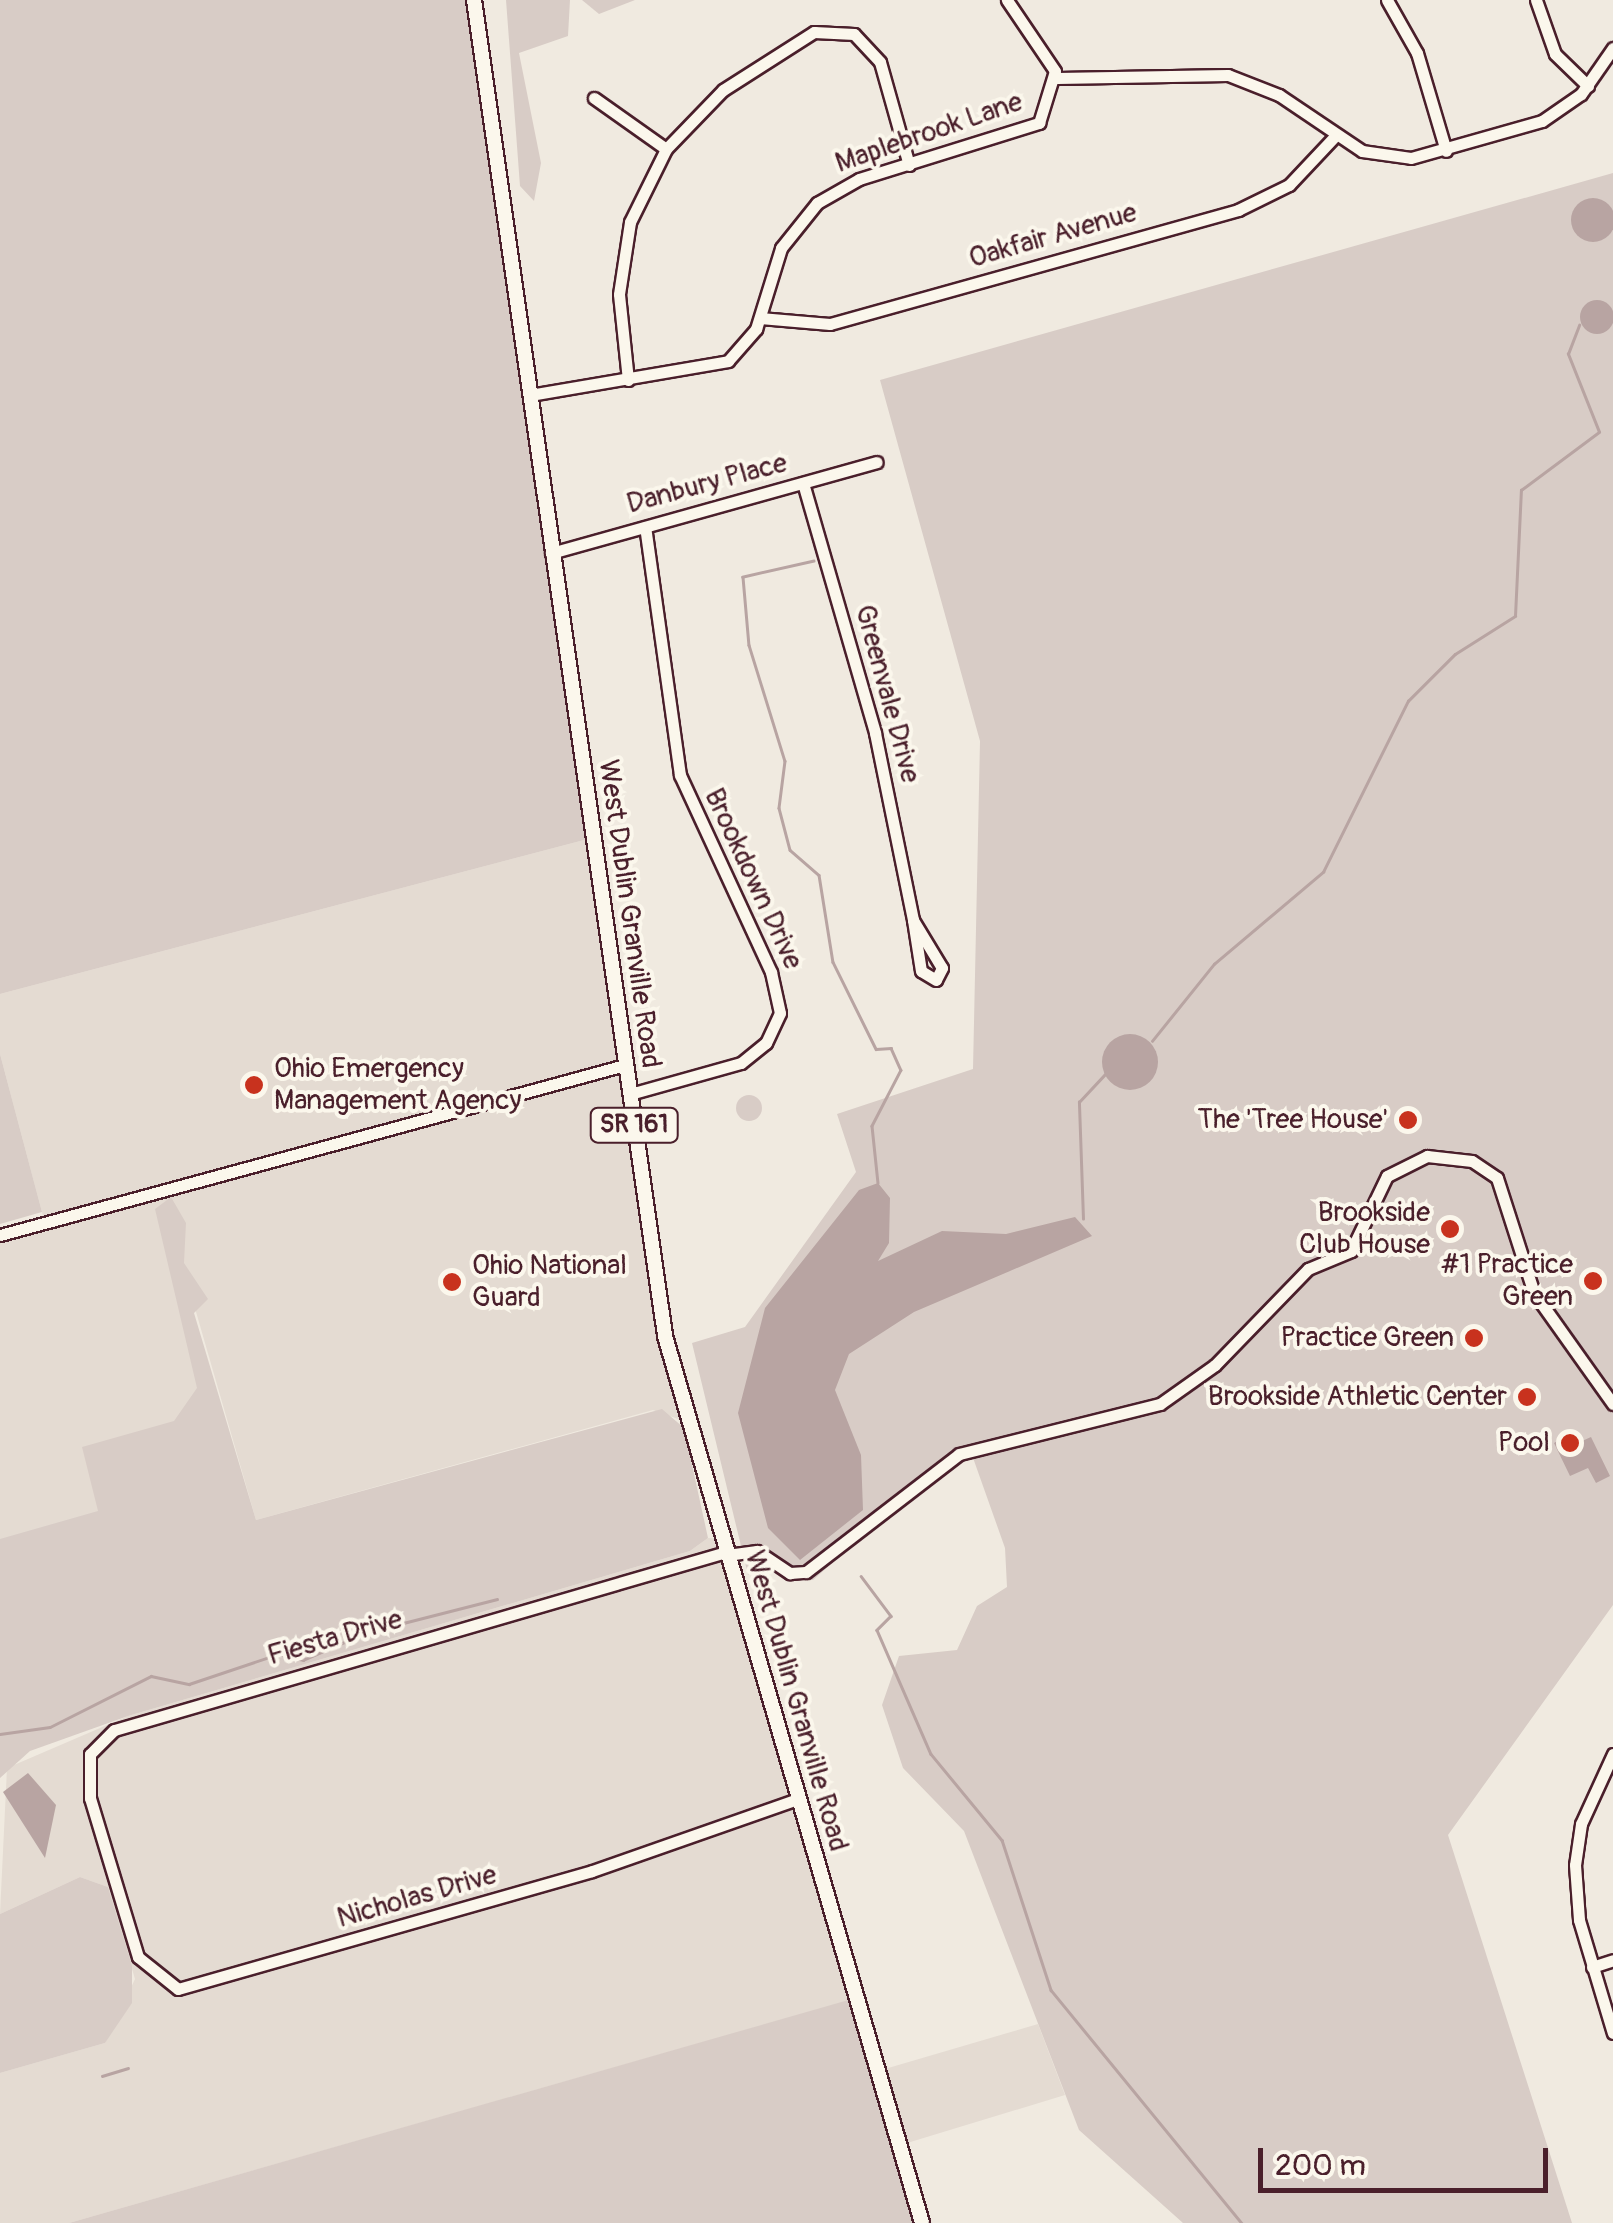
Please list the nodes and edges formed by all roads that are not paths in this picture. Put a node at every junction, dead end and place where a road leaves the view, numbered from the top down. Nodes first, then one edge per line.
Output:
1 (474, 0) edge
2 (1006, 0) edge
3 (1387, 0) edge
4 (1536, 0) edge
5 (1613, 48) edge
6 (1056, 78) junction
7 (1588, 86) junction
8 (594, 98) dead end
9 (1335, 136) junction
10 (666, 150) junction
11 (1446, 151) junction
12 (909, 164) junction
13 (760, 318) junction
14 (628, 380) junction
15 (530, 395) junction
16 (876, 462) dead end
17 (803, 483) junction
18 (645, 527) junction
19 (551, 553) junction
20 (913, 920) junction
21 (626, 1065) junction
22 (630, 1094) junction
23 (0, 1235) edge
24 (1613, 1404) edge
25 (726, 1554) junction
26 (1613, 1754) edge
27 (798, 1799) junction
28 (113, 1876) joint
29 (1613, 1960) edge
30 (1592, 1967) junction
31 (1613, 2033) edge
32 (922, 2223) edge

1 - 15 main road, West Dublin Granville Road / SR 161
2 - 6 street
3 - 11 street
4 - 7 street
5 - 7 street
6 - 9 street
6 - 12 street, Maplebrook Lane
7 - 11 street
8 - 10 street
9 - 11 street
9 - 13 street, Oakfair Avenue
10 - 12 street
10 - 14 street
12 - 13 street, Maplebrook Lane
13 - 14 street, Maplebrook Lane
14 - 15 street, Maplebrook Lane
15 - 19 main road, West Dublin Granville Road / SR 161
16 - 17 street, Danbury Place
17 - 18 street, Danbury Place
17 - 20 street, Greenvale Drive
18 - 19 street, Danbury Place
18 - 22 street, Brookdown Drive
19 - 21 main road, West Dublin Granville Road / SR 161
20 - 20 street, Greenvale Drive
21 - 22 main road, West Dublin Granville Road / SR 161
21 - 23 street
22 - 25 main road, West Dublin Granville Road / SR 161
24 - 25 street
25 - 27 main road, West Dublin Granville Road / SR 161
25 - 28 street, Fiesta Drive
26 - 30 street
27 - 28 street, Nicholas Drive
27 - 32 main road, West Dublin Granville Road / SR 161
29 - 30 street
30 - 31 street

